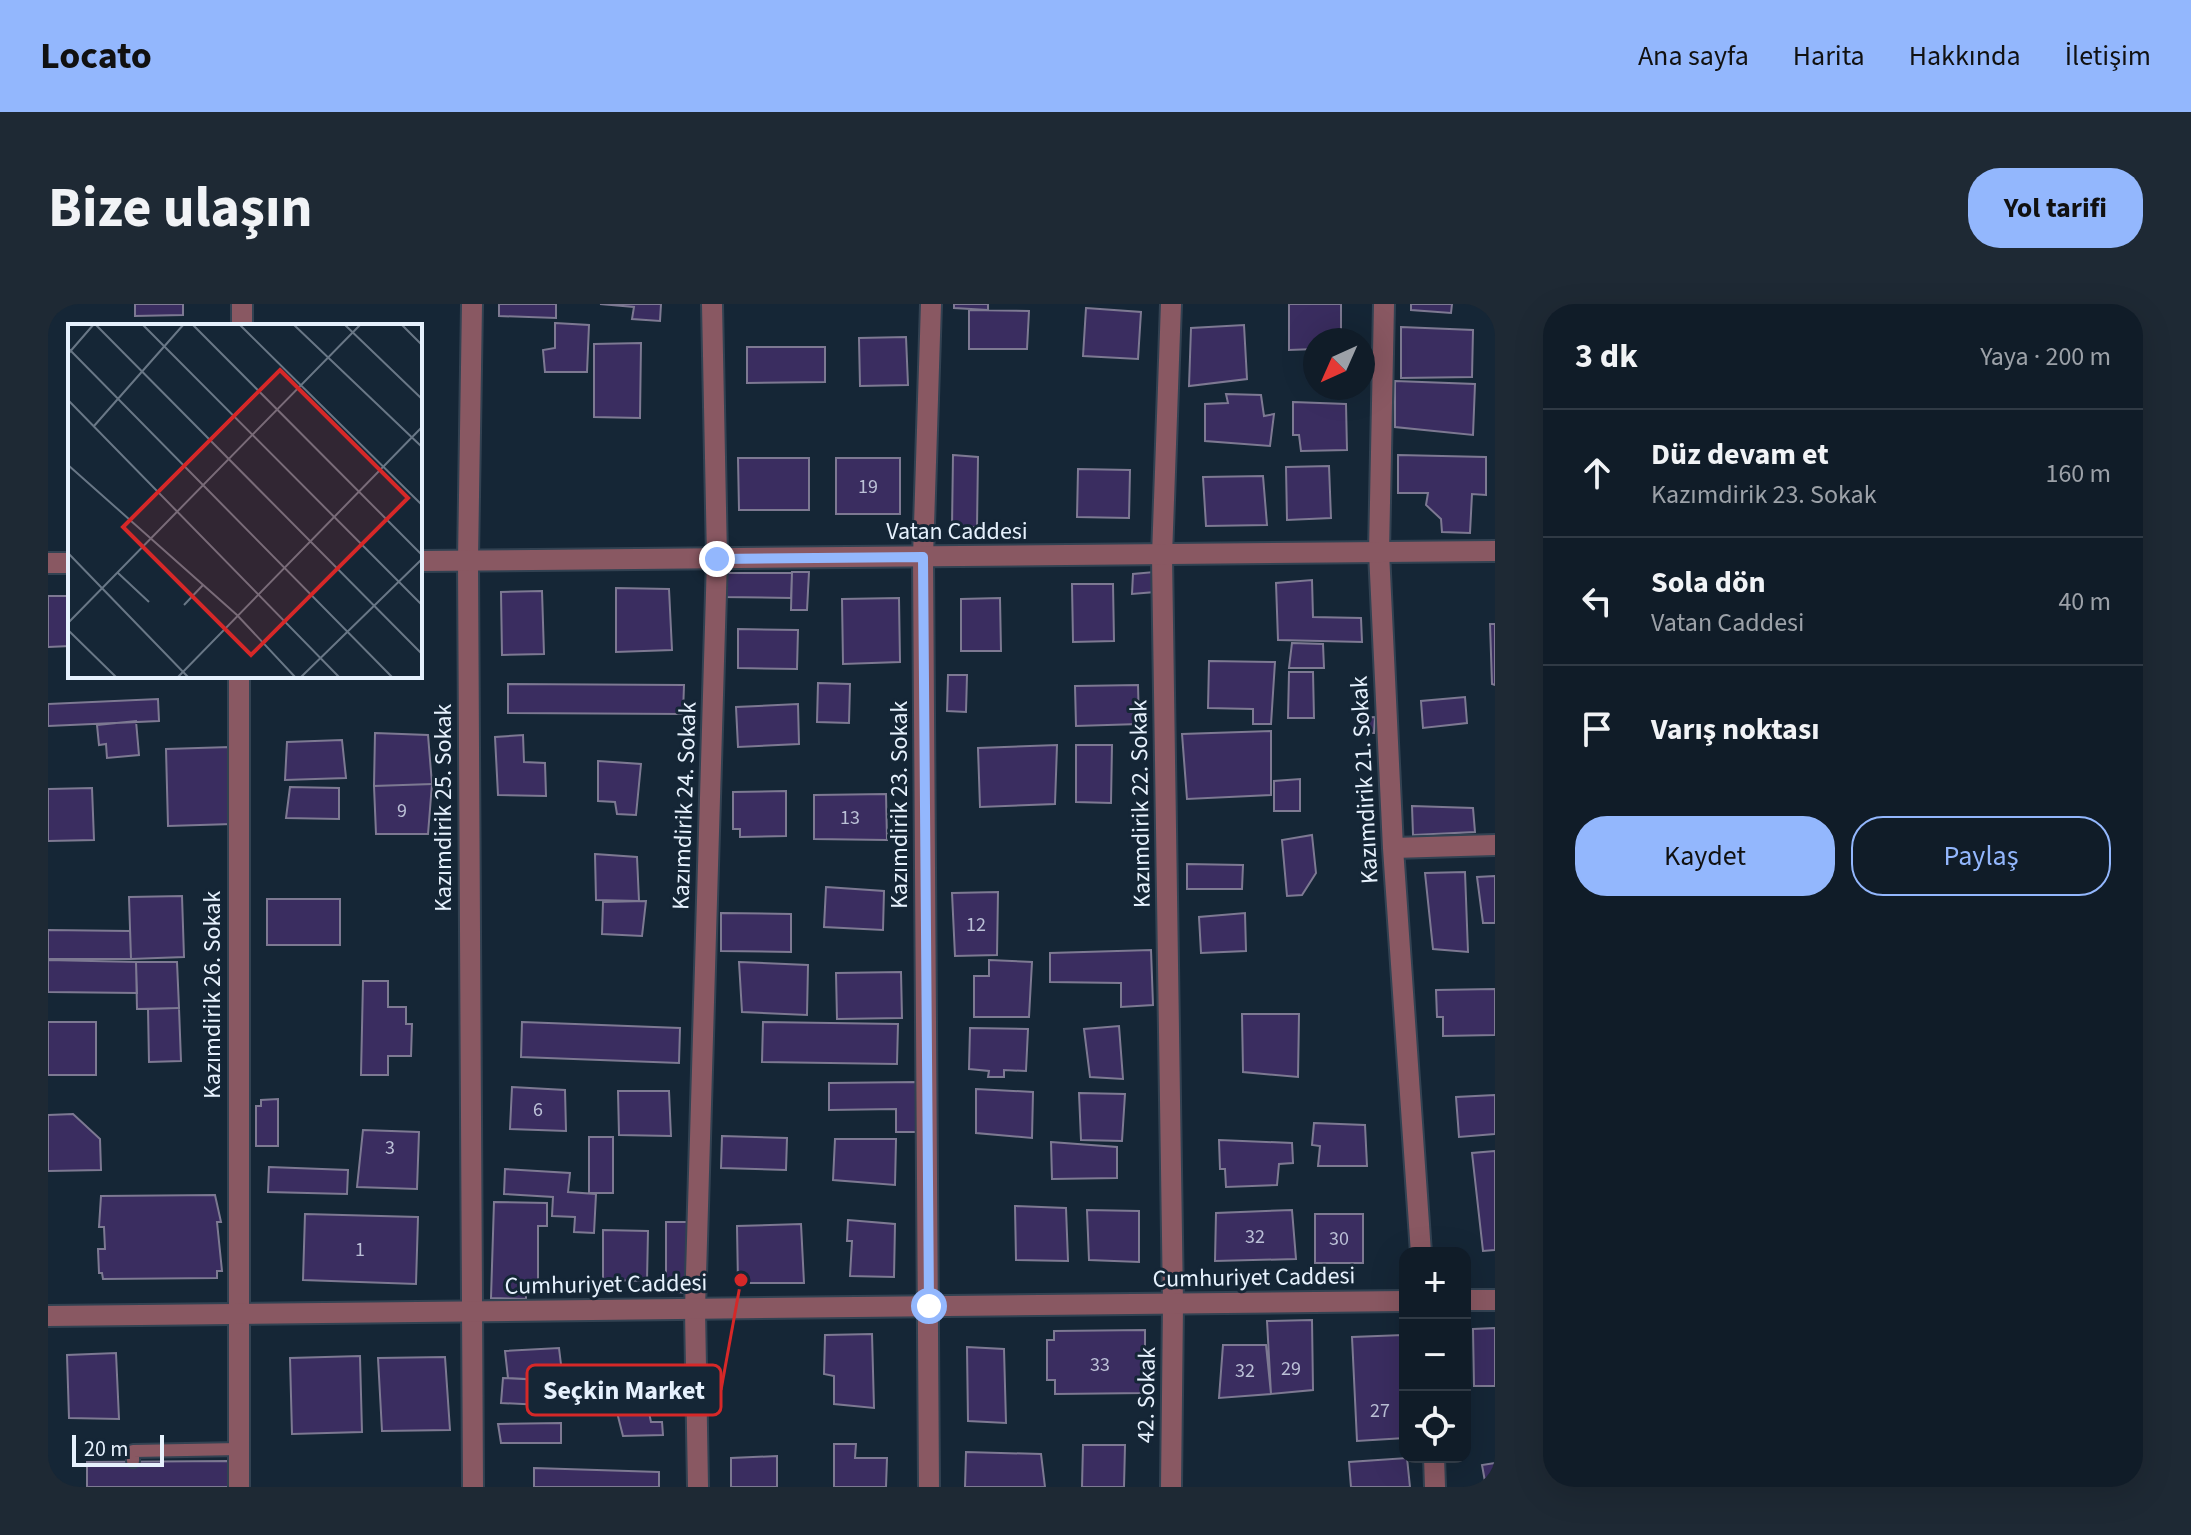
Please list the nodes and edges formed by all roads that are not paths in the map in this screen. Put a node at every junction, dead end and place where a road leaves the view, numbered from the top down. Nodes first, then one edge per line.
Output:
1 (472, 304) edge
2 (712, 304) edge
3 (931, 304) edge
4 (1171, 304) edge
5 (1384, 304) edge
6 (1495, 551) edge
7 (1379, 552) junction
8 (1162, 556) junction
9 (923, 557) junction
10 (717, 559) junction
11 (468, 560) junction
12 (422, 561) edge
13 (239, 678) edge
14 (1495, 845) edge
15 (1393, 848) junction
16 (1421, 1247) edge
17 (1471, 1300) edge
18 (1495, 1300) edge
19 (1399, 1301) edge
20 (1173, 1304) junction
21 (929, 1306) junction
22 (695, 1309) junction
23 (470, 1311) junction
24 (238, 1314) junction
25 (48, 1316) edge
26 (239, 1449) junction
27 (133, 1461) dead end
28 (1434, 1463) edge
29 (239, 1487) edge
30 (473, 1487) edge
31 (698, 1487) edge
32 (929, 1487) edge
33 (1171, 1487) edge
34 (1435, 1487) edge

1 - 11 street, Kazımdirik 25. Sokak
2 - 10 street, Kazımdirik 24. Sokak
3 - 9 street, Kazımdirik 23. Sokak
4 - 8 street, Kazımdirik 22. Sokak
5 - 7 street, Kazımdirik 21. Sokak
6 - 7 street, Vatan Caddesi
7 - 8 street, Vatan Caddesi
7 - 15 street, Kazımdirik 21. Sokak
8 - 9 street, Vatan Caddesi
8 - 20 street, Kazımdirik 22. Sokak
9 - 10 street, Vatan Caddesi
9 - 21 street, Kazımdirik 23. Sokak
10 - 11 street, Vatan Caddesi
10 - 22 street, Kazımdirik 24. Sokak
11 - 12 street, Vatan Caddesi
11 - 23 street, Kazımdirik 25. Sokak
13 - 24 street, Kazımdirik 26. Sokak
14 - 15 street
15 - 16 street, Kazımdirik 21. Sokak
17 - 18 street
19 - 20 street, Cumhuriyet Caddesi
20 - 21 street, Cumhuriyet Caddesi
20 - 33 street, 42. Sokak
21 - 22 street, Cumhuriyet Caddesi
21 - 32 street, Kazımdirik 23. Sokak
22 - 23 street, Cumhuriyet Caddesi
22 - 31 street, Kazımdirik 24. Sokak
23 - 24 street, Cumhuriyet Caddesi
23 - 30 street, Kazımdirik 25. Sokak
24 - 25 street, Cumhuriyet Caddesi
24 - 26 street, Kazımdirik 26. Sokak
26 - 27 lane
26 - 29 street, Kazımdirik 26. Sokak
28 - 34 street

